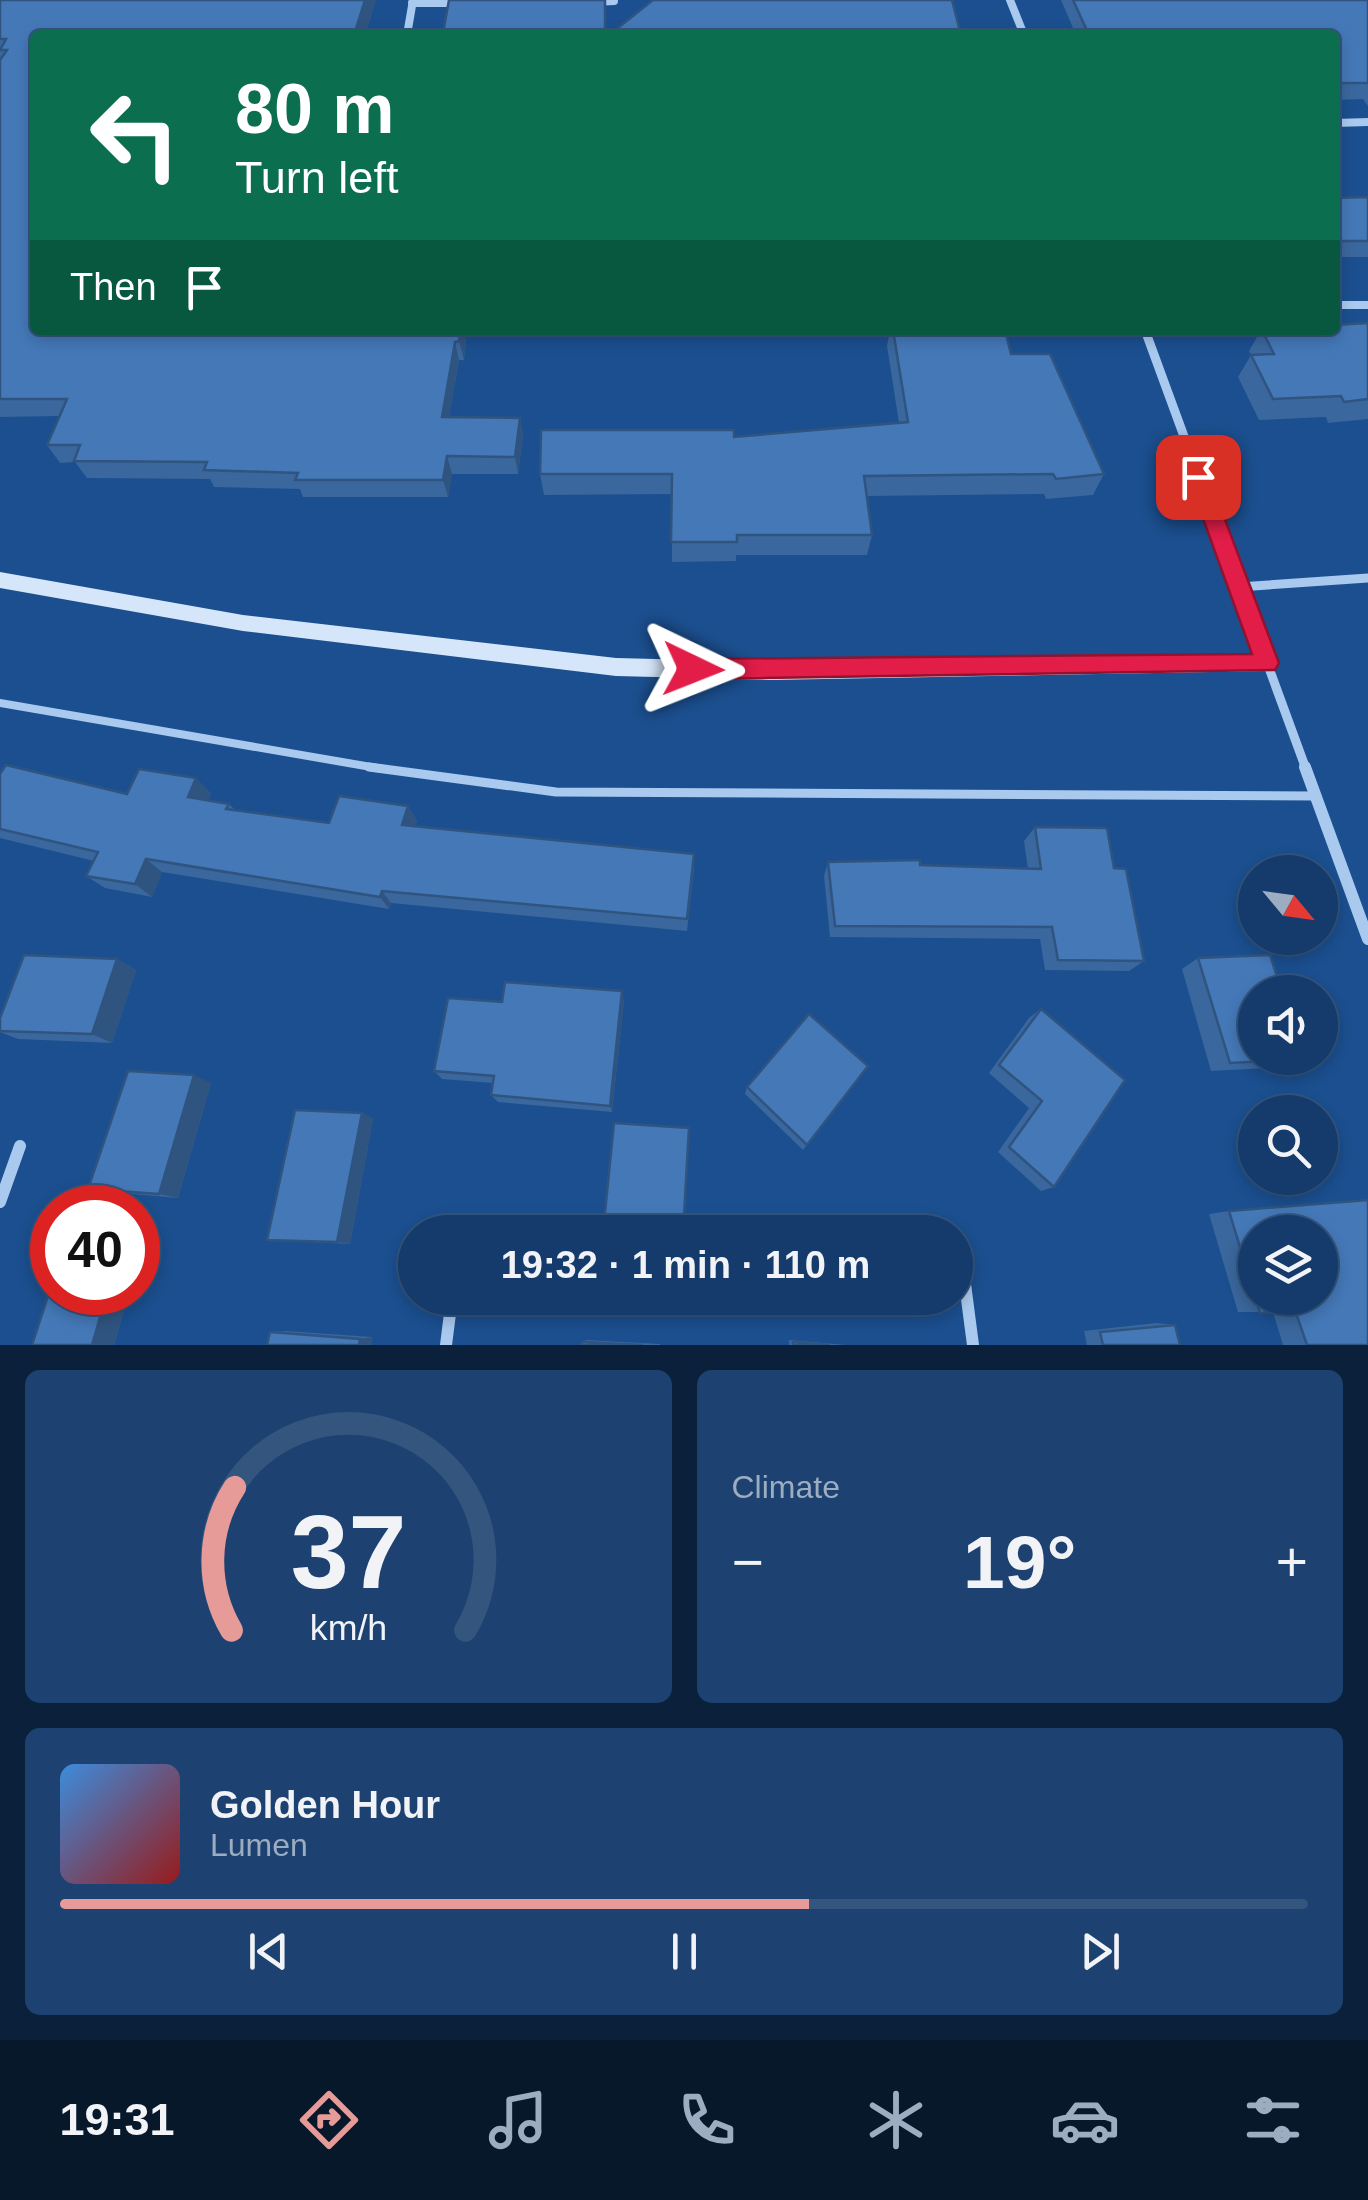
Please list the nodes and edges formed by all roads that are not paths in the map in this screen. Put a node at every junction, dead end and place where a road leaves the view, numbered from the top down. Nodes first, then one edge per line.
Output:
1 (1010, 0) edge
2 (412, 1) edge
3 (584, 2) edge
4 (614, 2) edge
5 (465, 3) edge
6 (408, 30) edge
7 (1022, 30) edge
8 (1368, 122) edge
9 (1340, 123) edge
10 (1340, 305) edge
11 (1368, 305) edge
12 (1147, 335) edge
13 (1368, 578) edge
14 (0, 580) edge
15 (1239, 588) junction
16 (1267, 663) junction
17 (0, 703) edge
18 (1317, 796) junction
19 (1368, 939) edge
20 (20, 1146) dead end
21 (0, 1202) edge
22 (450, 1315) edge
23 (969, 1315) edge
24 (446, 1345) edge
25 (973, 1345) edge

1 - 7 street
2 - 5 street
2 - 6 street
3 - 4 street
8 - 9 street
10 - 11 street
12 - 15 street
13 - 15 street
14 - 16 street
15 - 16 street
16 - 18 street
17 - 18 lane
18 - 19 street
20 - 21 street
22 - 24 street
23 - 25 street

